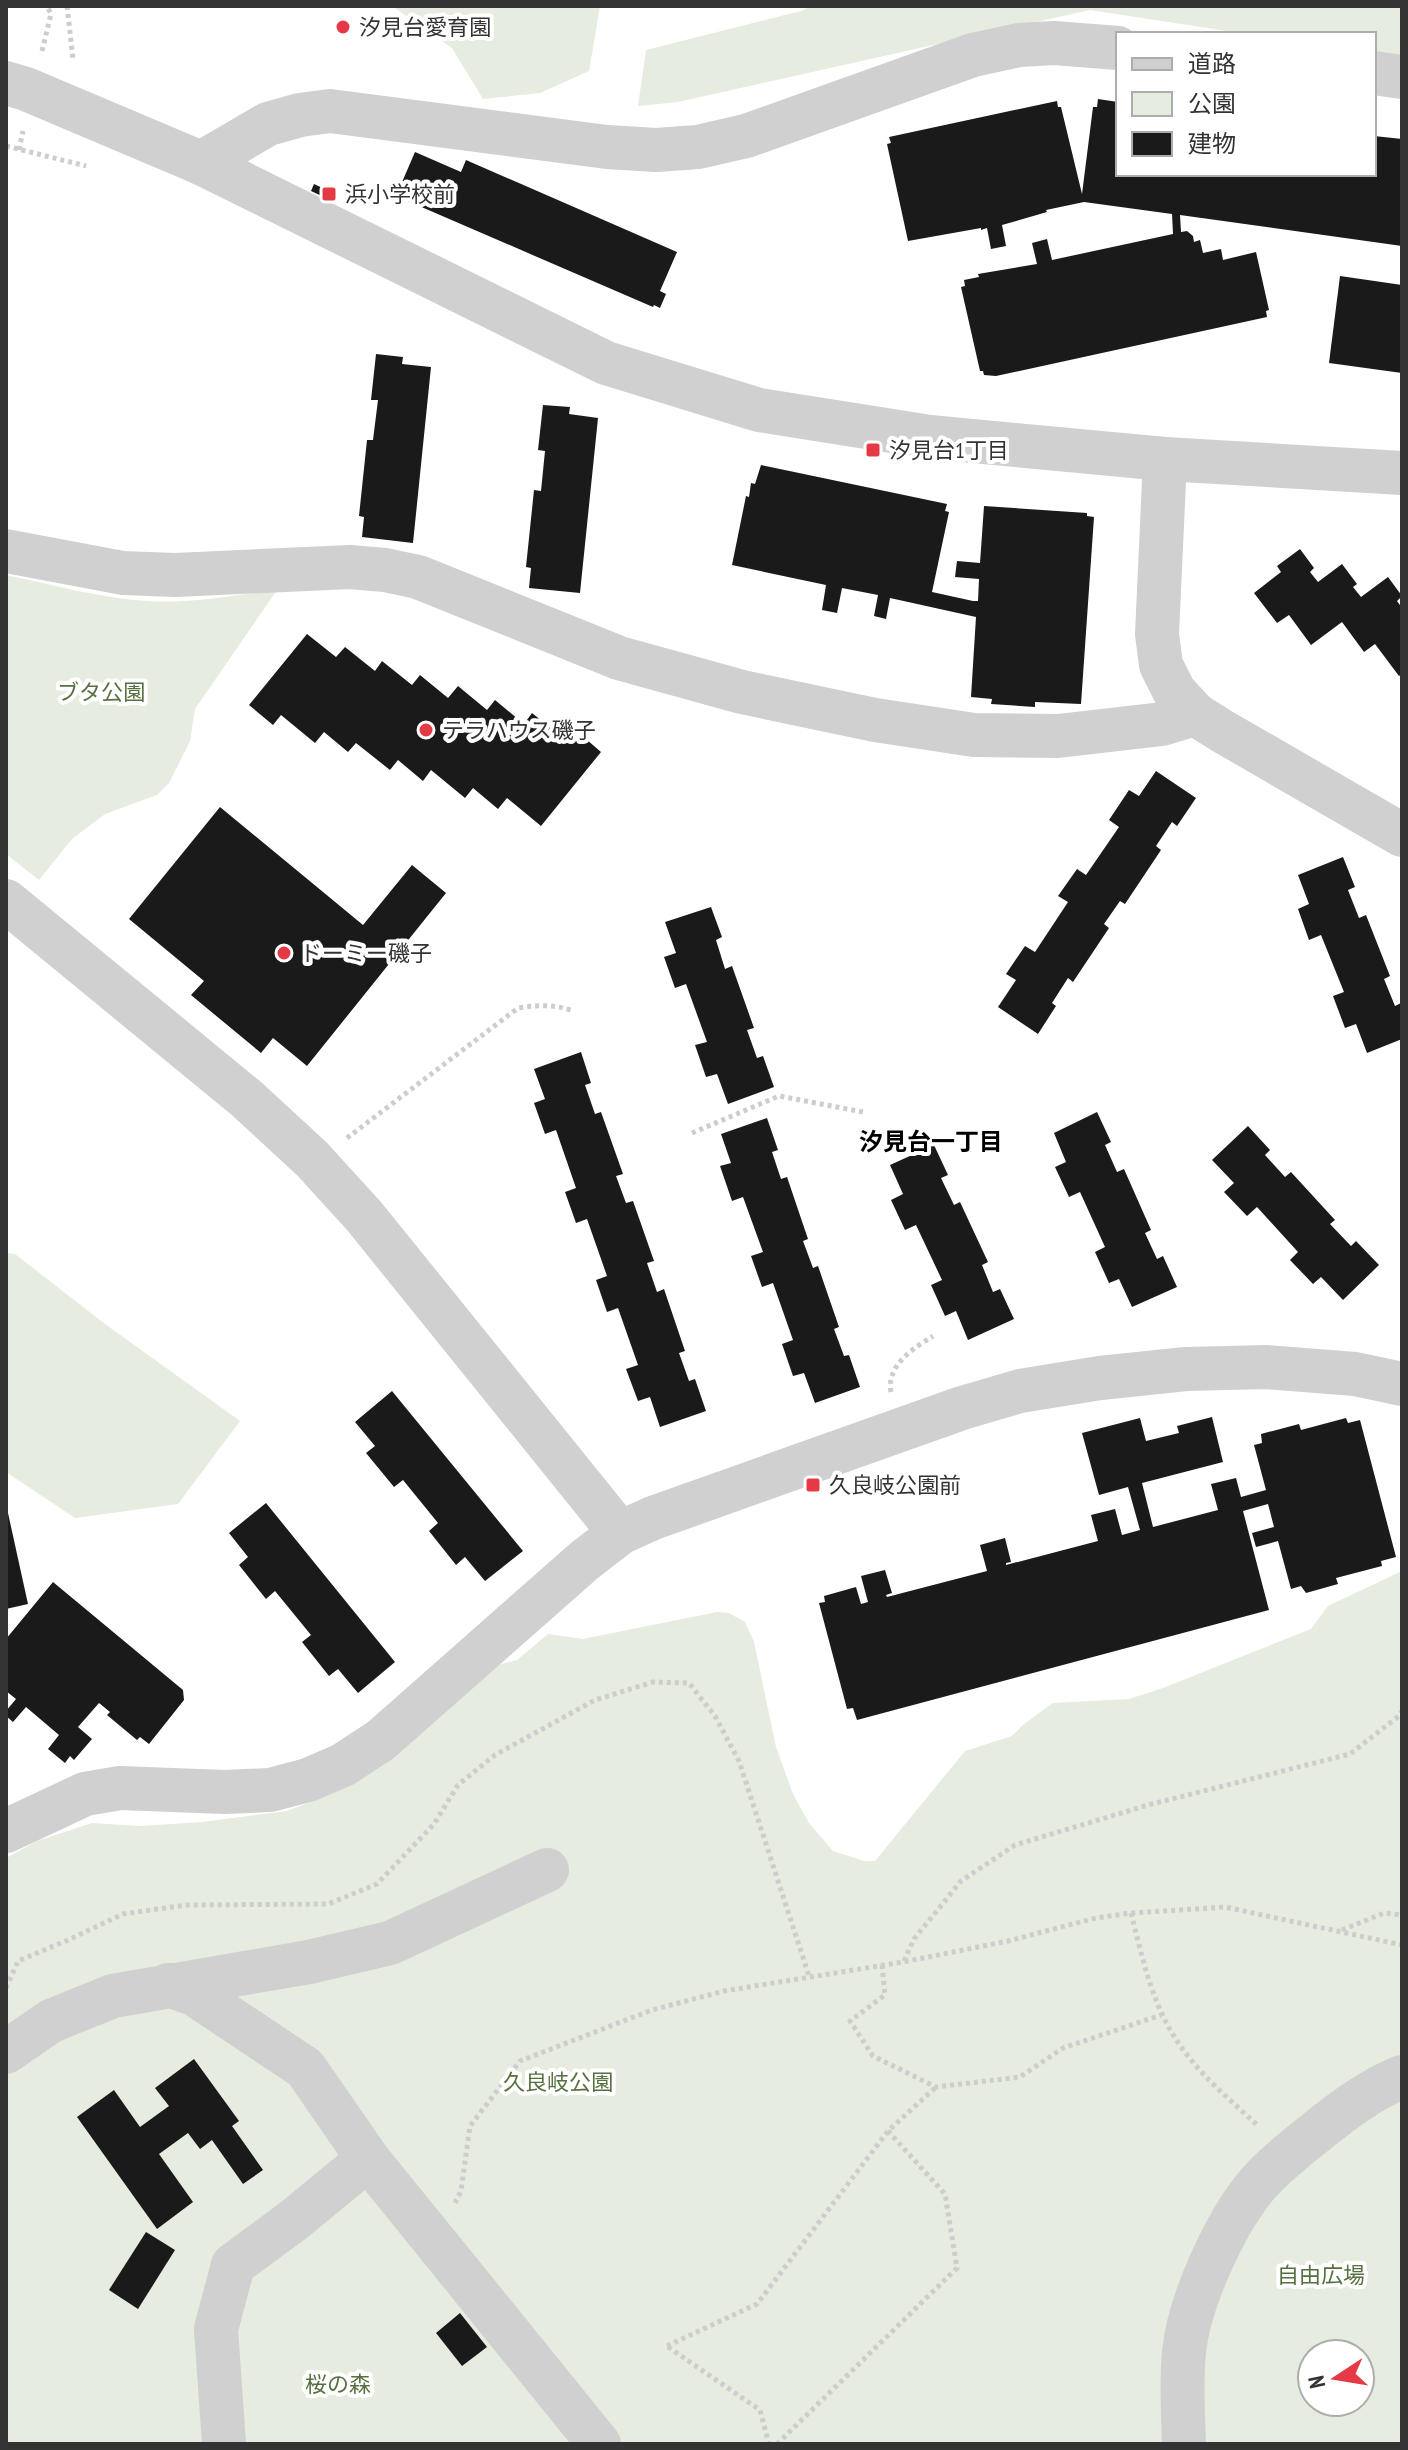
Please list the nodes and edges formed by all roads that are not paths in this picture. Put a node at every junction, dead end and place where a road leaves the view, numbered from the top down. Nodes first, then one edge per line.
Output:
1 (1116, 48) edge
2 (1376, 73) edge
3 (1402, 77) edge
4 (6, 83) edge
5 (201, 163) junction
6 (1165, 459) junction
7 (1402, 473) edge
8 (6, 551) edge
9 (1195, 714) junction
10 (1402, 835) edge
11 (6, 901) edge
12 (1402, 1384) edge
13 (620, 1533) junction
14 (6, 1831) edge
15 (547, 1870) dead end
16 (168, 1985) junction
17 (6, 2052) edge
18 (1402, 2077) edge
19 (368, 2159) junction
20 (224, 2444) edge
21 (599, 2444) edge
22 (1184, 2444) edge

1 - 5 street
2 - 3 street
4 - 5 street
5 - 6 street
6 - 7 street
6 - 9 street
8 - 9 street
9 - 10 street
11 - 13 street
12 - 13 street
13 - 14 street
15 - 16 street
16 - 17 street
16 - 19 street
18 - 22 street
19 - 20 street
19 - 21 street

